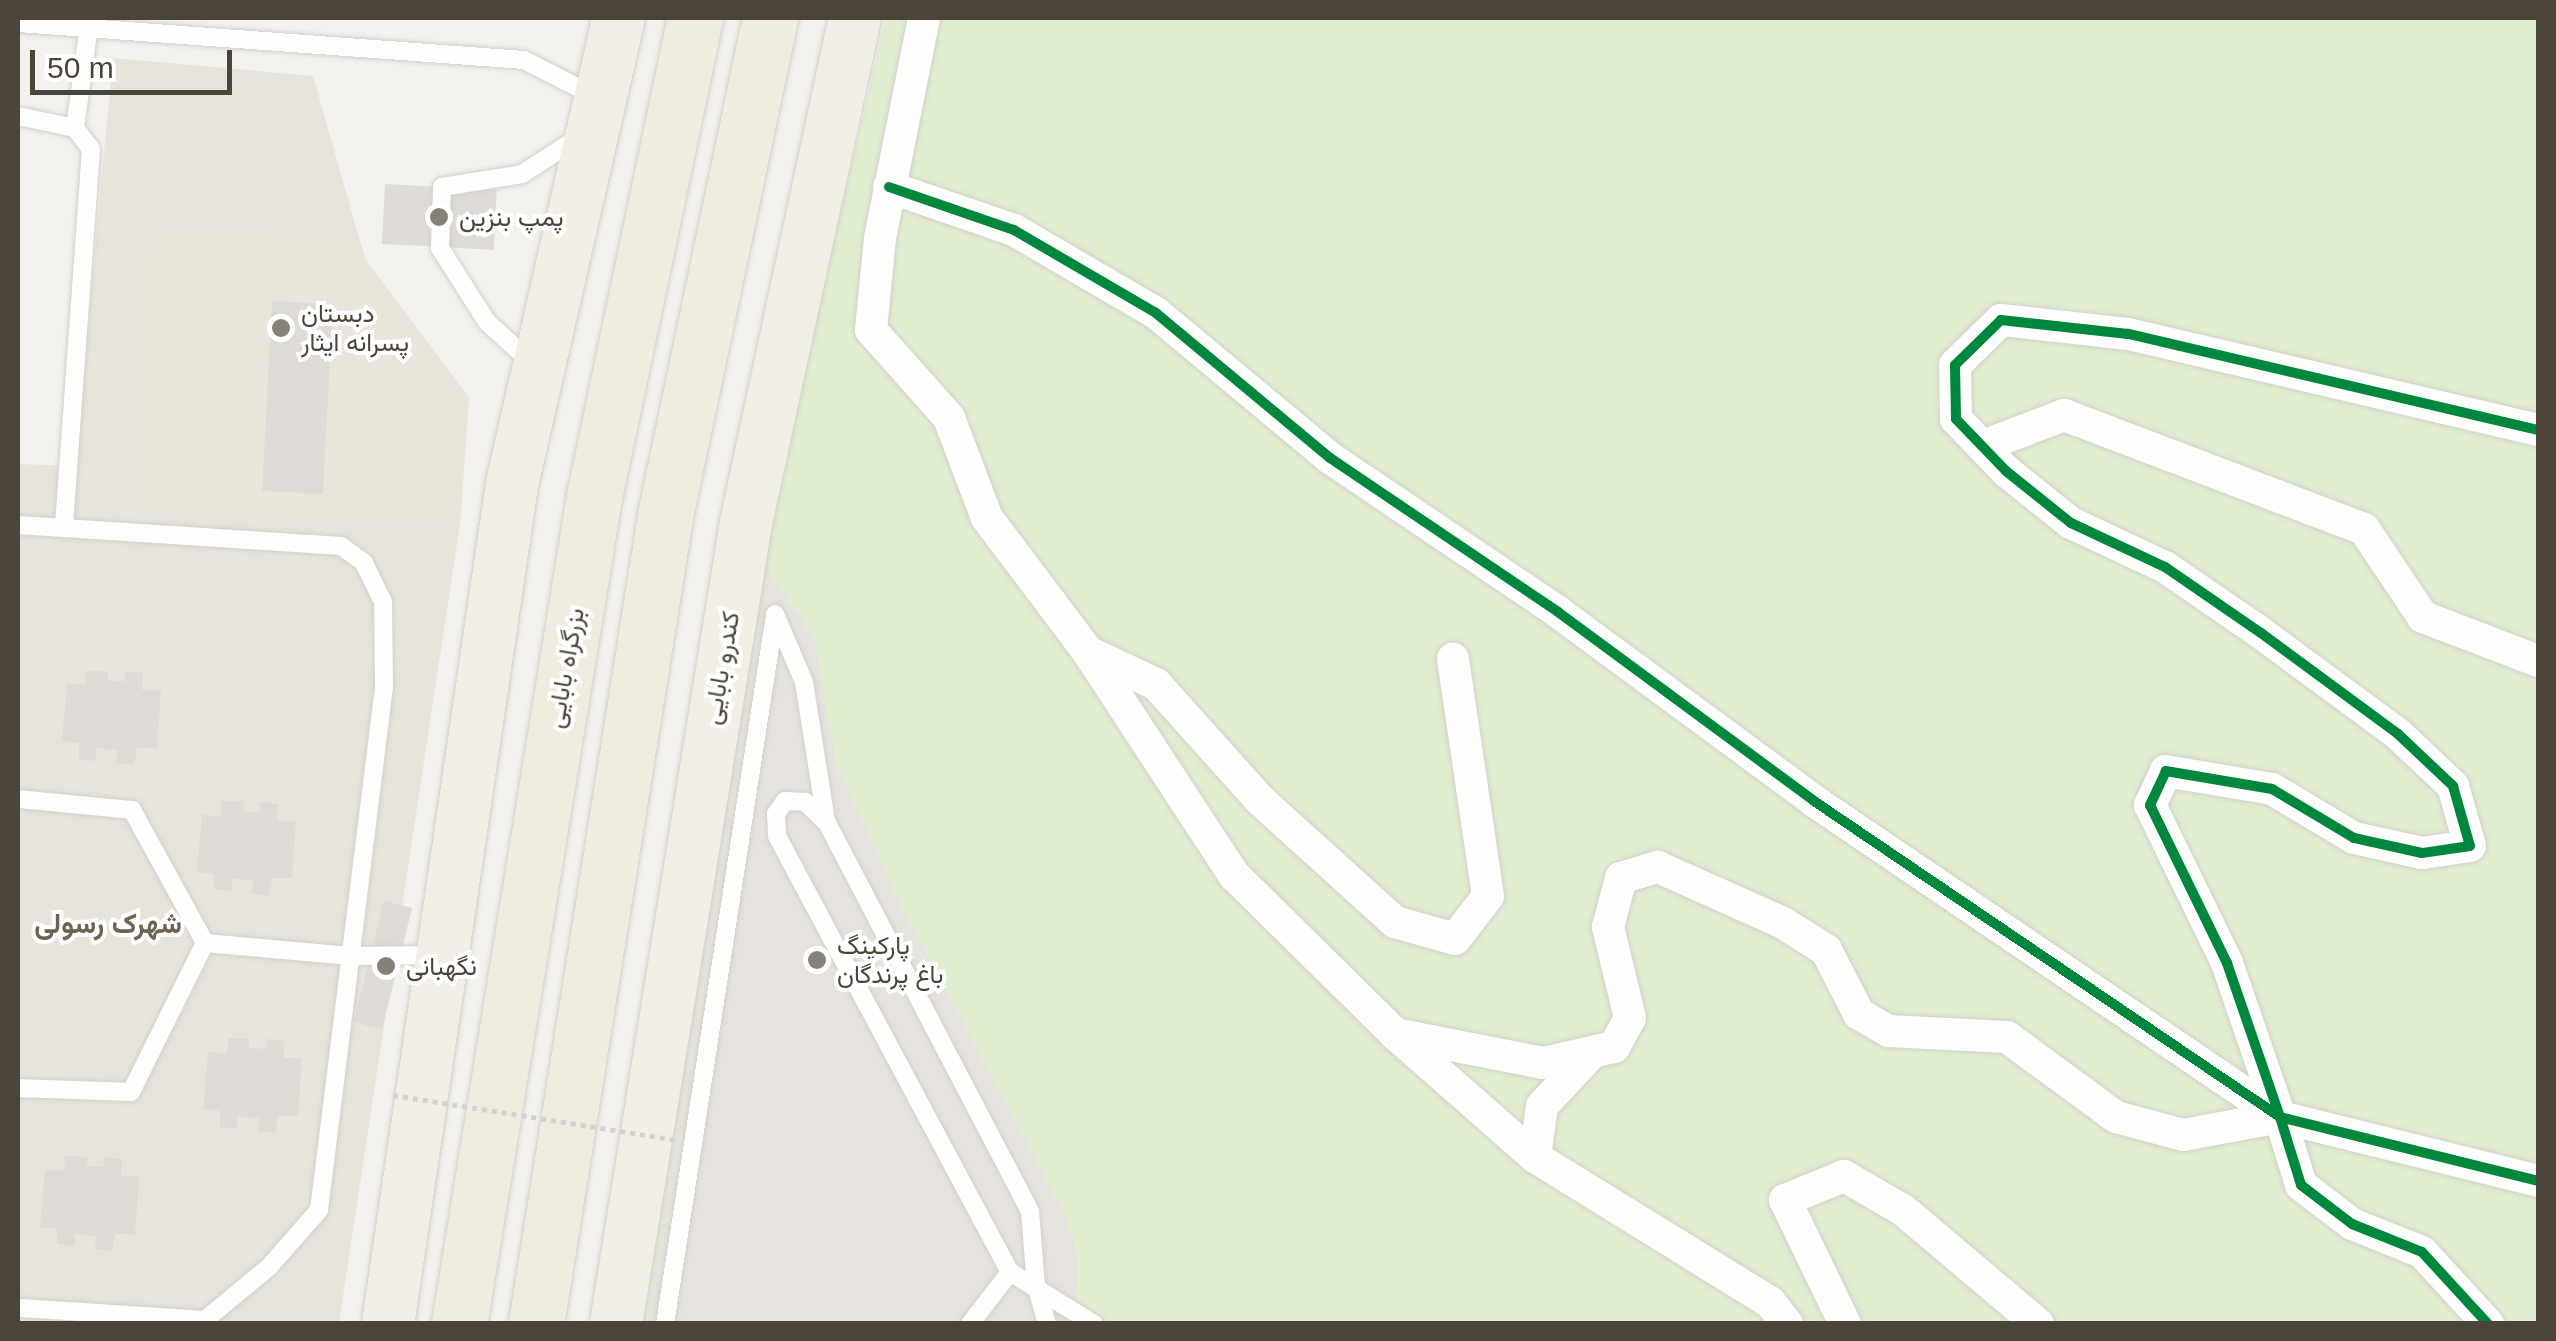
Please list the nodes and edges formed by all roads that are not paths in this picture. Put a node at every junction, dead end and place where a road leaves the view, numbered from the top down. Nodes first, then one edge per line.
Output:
1 (619, 18) edge
2 (695, 18) edge
3 (770, 18) edge
4 (855, 18) edge
5 (924, 18) edge
6 (18, 23) edge
7 (90, 23) edge
8 (597, 113) junction
9 (18, 116) edge
10 (75, 128) junction
11 (889, 187) junction
12 (538, 368) junction
13 (2538, 430) edge
14 (1983, 446) junction
15 (18, 526) edge
16 (64, 527) junction
17 (1088, 652) junction
18 (1453, 659) dead end
19 (2538, 661) edge
20 (18, 799) edge
21 (826, 821) junction
22 (205, 943) junction
23 (442, 955) junction
24 (350, 956) junction
25 (1395, 1034) junction
26 (1588, 1056) junction
27 (18, 1088) edge
28 (2280, 1118) junction
29 (1534, 1157) junction
30 (2536, 1182) edge
31 (1010, 1272) junction
32 (1036, 1285) junction
33 (18, 1308) edge
34 (388, 1324) edge
35 (459, 1324) edge
36 (536, 1324) edge
37 (616, 1324) edge
38 (665, 1324) edge
39 (970, 1324) edge
40 (1046, 1324) edge
41 (1094, 1324) edge
42 (1786, 1324) edge
43 (1845, 1324) edge
44 (2038, 1324) edge
45 (2488, 1324) edge

1 - 8 main road
2 - 35 highway, بزرگراه بابایی
3 - 36 highway
4 - 37 main road, کندرو بابایی
5 - 11 street
6 - 7 lane
7 - 8 lane
7 - 10 lane
8 - 12 main road
8 - 12 lane
9 - 10 lane
10 - 16 lane
11 - 17 street
11 - 28 street
12 - 23 main road
13 - 14 street
14 - 19 street
14 - 28 street
15 - 16 lane
16 - 24 lane
17 - 18 street
17 - 25 street
20 - 22 lane
21 - 31 lane
21 - 32 lane
21 - 38 lane
22 - 24 lane
22 - 27 lane
23 - 24 lane
23 - 34 main road
24 - 33 lane
25 - 26 street
25 - 29 street
26 - 28 street
26 - 29 street
28 - 30 street
28 - 45 street
29 - 42 street
31 - 32 lane
31 - 39 lane
32 - 40 lane
32 - 41 lane
43 - 44 street

